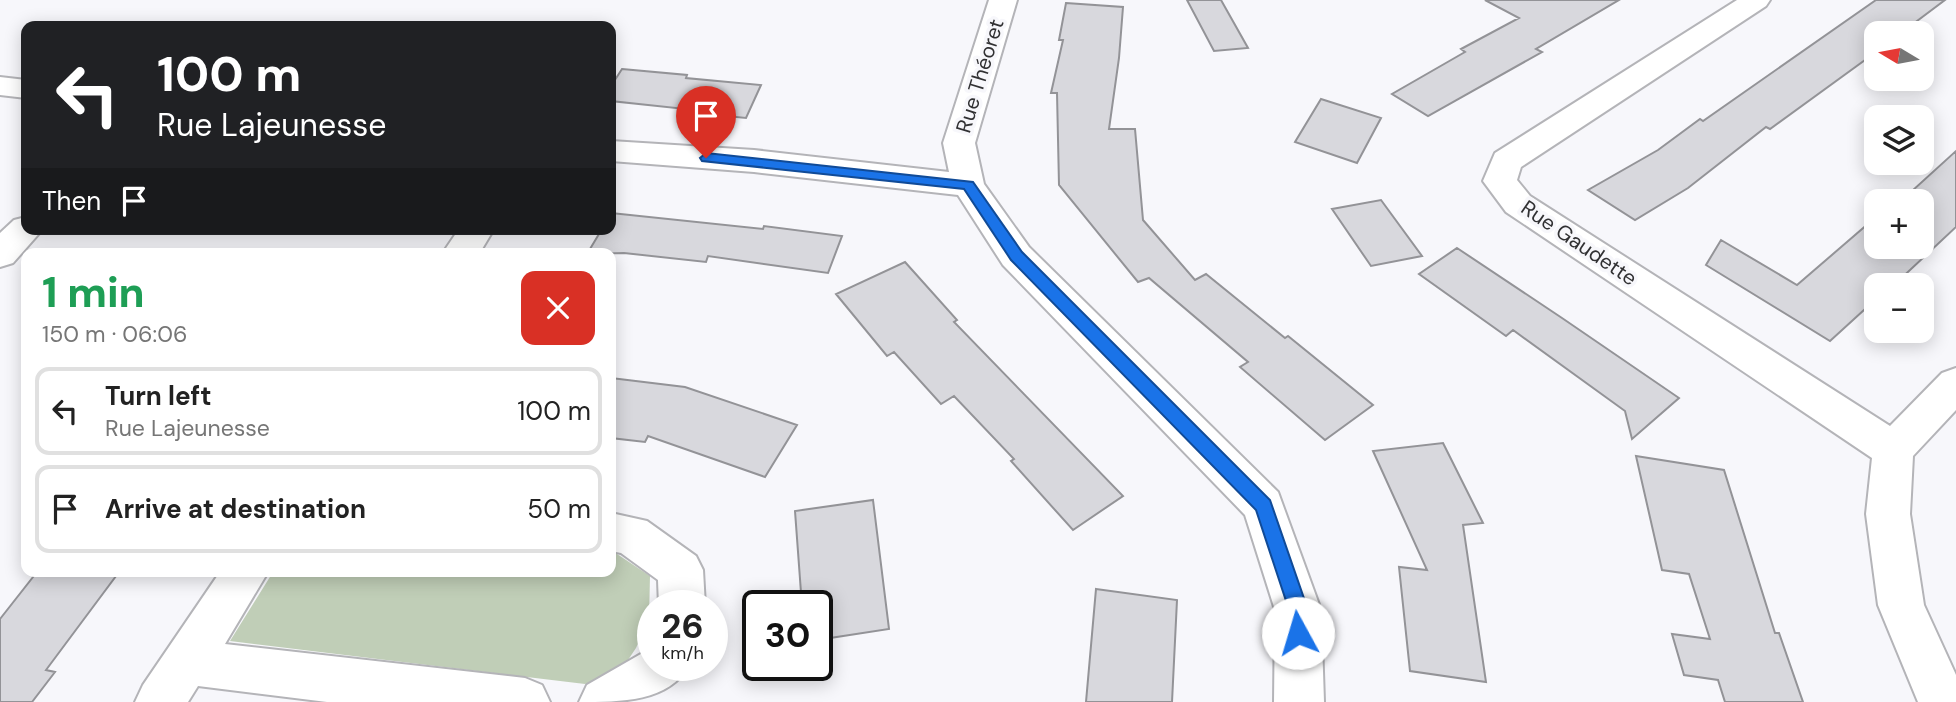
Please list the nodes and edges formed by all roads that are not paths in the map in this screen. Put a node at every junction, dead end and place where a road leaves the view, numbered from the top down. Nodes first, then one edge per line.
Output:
1 (1003, 0) edge
2 (1756, 0) edge
3 (0, 86) edge
4 (21, 88) edge
5 (616, 150) edge
6 (968, 185) junction
7 (21, 234) edge
8 (0, 254) edge
9 (1956, 384) edge
10 (1893, 450) junction
11 (616, 533) edge
12 (243, 577) edge
13 (681, 590) edge
14 (186, 662) junction
15 (639, 681) edge
16 (160, 702) edge
17 (524, 702) edge
18 (604, 702) edge
19 (1299, 702) edge
20 (1943, 702) edge

1 - 6 street, Rue Théoret
2 - 10 street, Rue Gaudette
3 - 4 street
5 - 6 street
6 - 19 street, Rue Théoret
7 - 8 street
9 - 10 street
10 - 20 street
11 - 13 street
12 - 14 street
14 - 16 street
14 - 17 street
15 - 18 street

